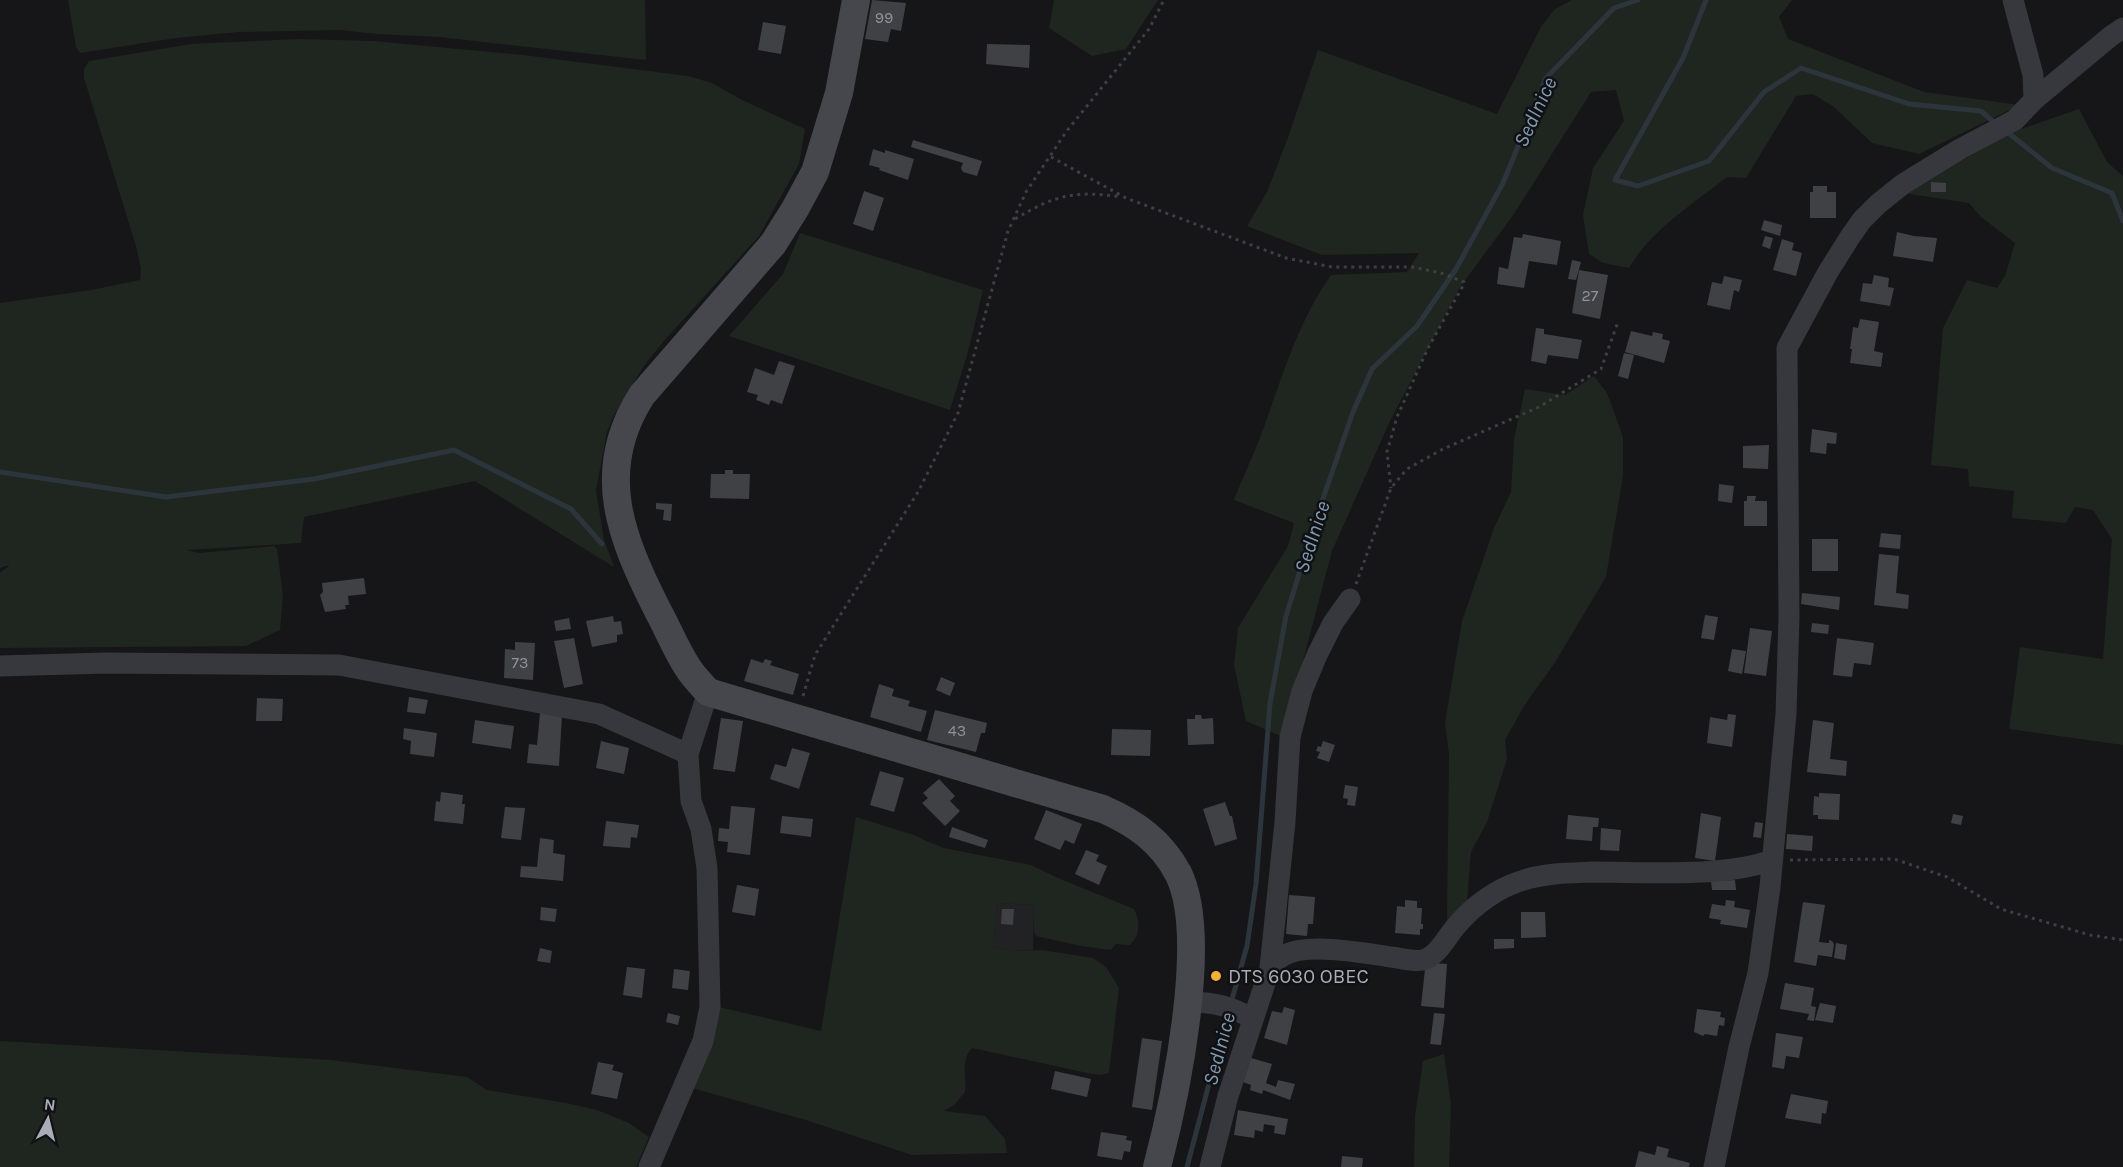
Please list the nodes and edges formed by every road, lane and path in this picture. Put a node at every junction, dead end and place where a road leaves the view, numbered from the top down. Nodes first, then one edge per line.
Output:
1 (856, 0) edge
2 (1164, 0) edge
3 (2013, 0) edge
4 (2123, 28) edge
5 (2034, 100) junction
6 (1051, 157) junction
7 (1126, 198) junction
8 (1013, 220) junction
9 (1618, 322) dead end
10 (1391, 488) junction
11 (1350, 599) joint
12 (0, 666) edge
13 (708, 692) junction
14 (796, 718) junction
15 (688, 754) junction
16 (1773, 860) junction
17 (2123, 940) edge
18 (1270, 968) junction
19 (1201, 1002) junction
20 (1248, 1016) junction
21 (649, 1167) edge
22 (1157, 1167) edge
23 (1210, 1167) edge
24 (1714, 1167) edge

1 - 13 street
2 - 6 path
3 - 5 street
4 - 5 street
5 - 16 street
6 - 7 path
6 - 8 path
7 - 8 path
7 - 10 path
8 - 14 path
9 - 10 path
10 - 11 path
11 - 18 street
12 - 15 street
13 - 14 street
13 - 15 street
14 - 19 street
15 - 21 street
16 - 17 path
16 - 18 street
16 - 24 street
18 - 20 street
19 - 20 street
19 - 22 street
20 - 23 street

